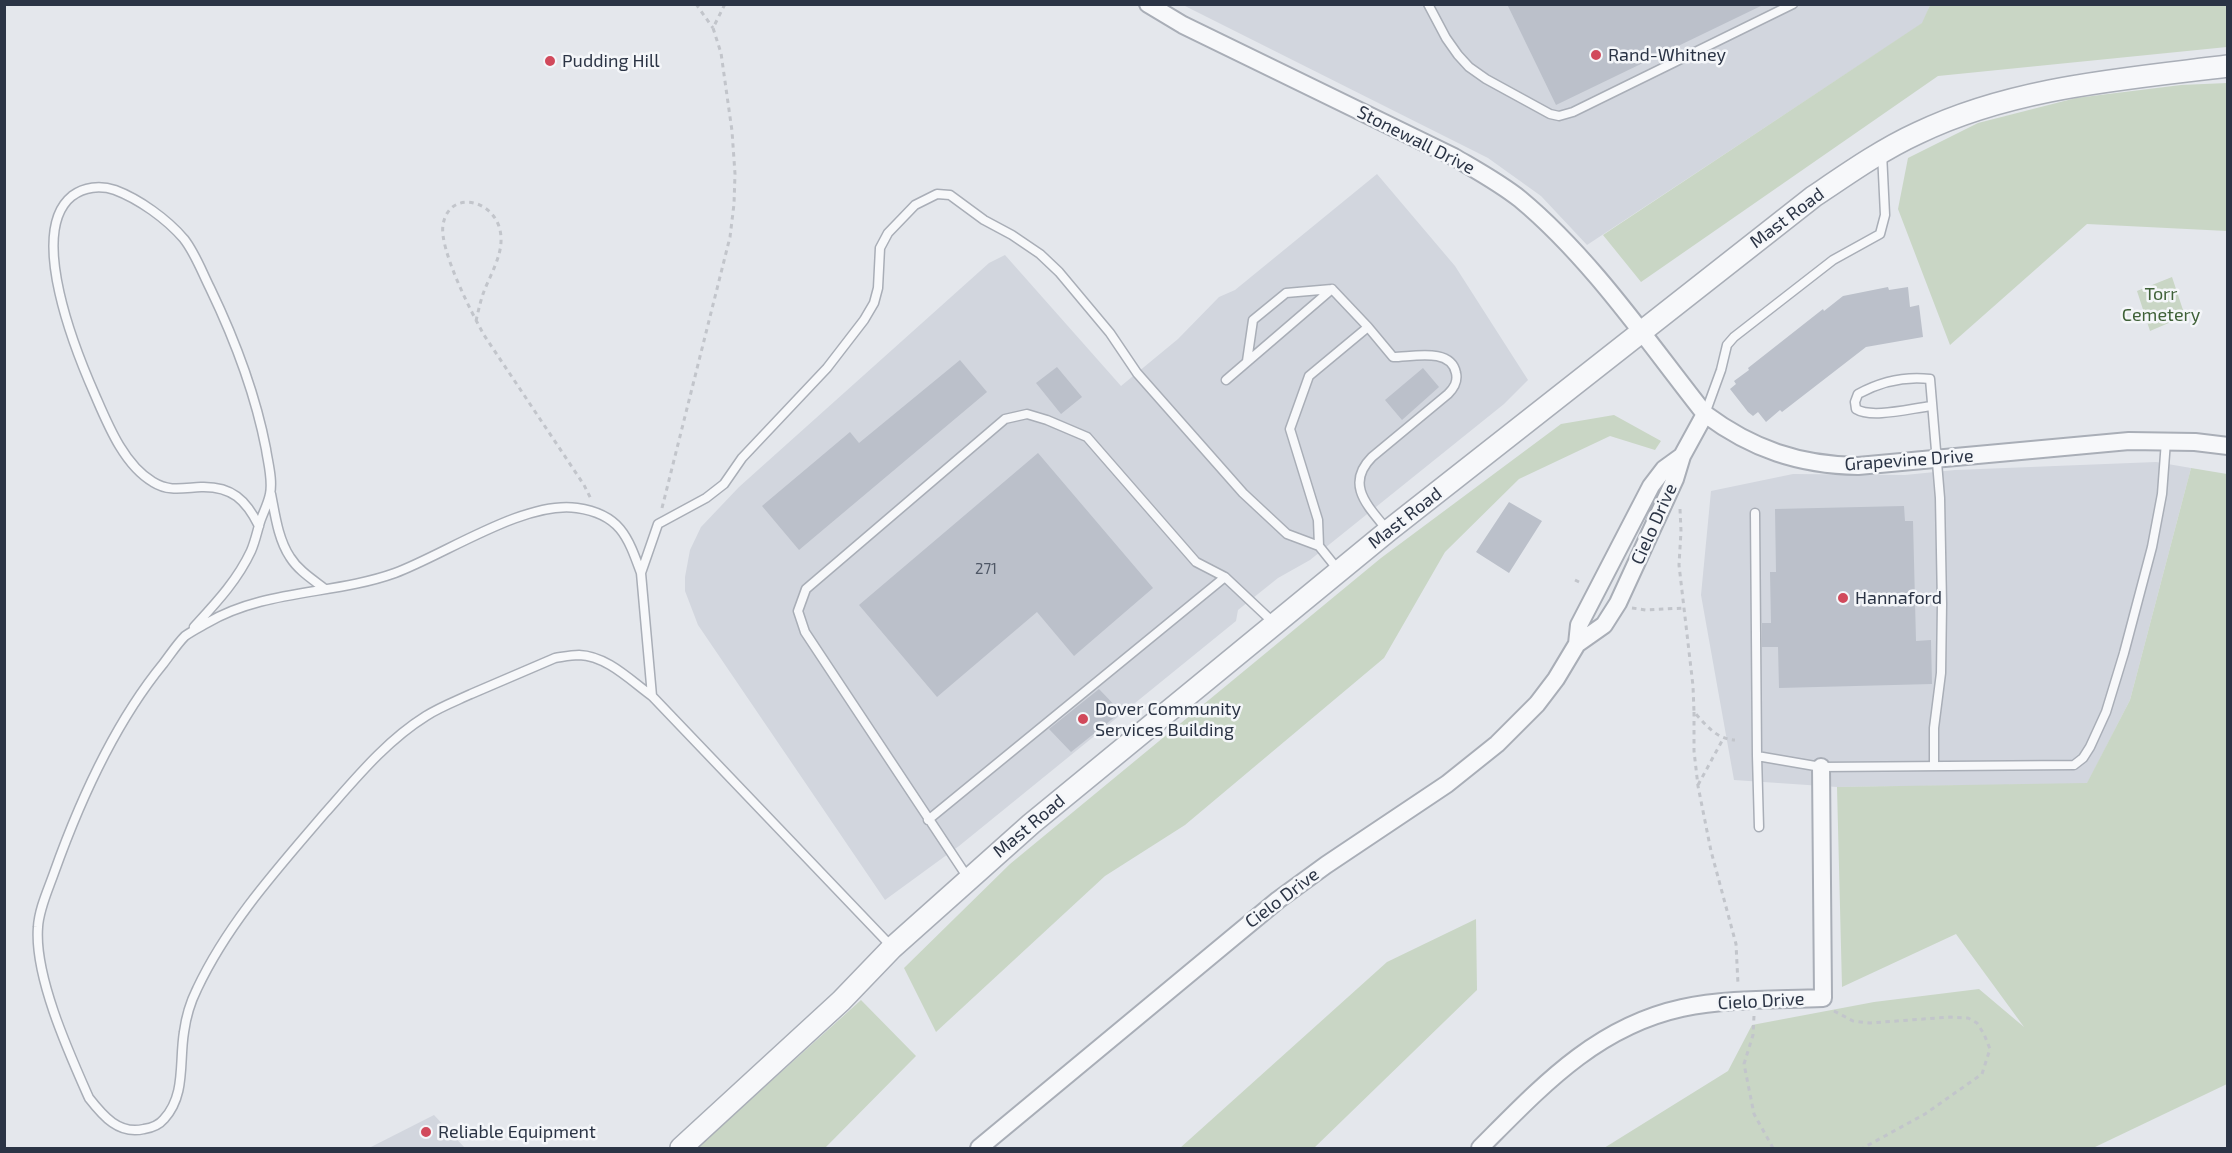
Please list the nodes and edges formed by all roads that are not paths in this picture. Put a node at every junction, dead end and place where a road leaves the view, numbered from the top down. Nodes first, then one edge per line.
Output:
1 (1148, 4) edge
2 (1428, 4) edge
3 (1793, 4) edge
4 (2228, 66) edge
5 (1882, 152) junction
6 (1332, 289) junction
7 (1368, 327) junction
8 (1641, 333) junction
9 (1247, 362) junction
10 (1226, 380) dead end
11 (1932, 406) junction
12 (1705, 414) junction
13 (2166, 441) junction
14 (2228, 446) edge
15 (1682, 456) junction
16 (1937, 458) junction
17 (270, 493) junction
18 (1755, 513) dead end
19 (259, 526) junction
20 (1388, 531) junction
21 (1319, 546) junction
22 (1339, 571) junction
23 (641, 573) junction
24 (1225, 577) junction
25 (324, 589) junction
26 (1276, 624) junction
27 (185, 636) junction
28 (1577, 644) junction
29 (652, 696) junction
30 (1757, 756) junction
31 (1934, 766) junction
32 (1821, 767) junction
33 (928, 820) junction
34 (1759, 827) dead end
35 (969, 878) junction
36 (892, 948) junction
37 (681, 1149) edge
38 (979, 1149) edge
39 (1480, 1149) edge

1 - 8 street, Stonewall Drive
2 - 3 lane
4 - 5 street, Mast Road
5 - 8 street, Mast Road
5 - 12 lane
6 - 7 lane
6 - 9 lane
6 - 9 lane
7 - 20 lane
7 - 21 lane
8 - 12 street, Grapevine Drive
8 - 20 street, Mast Road
9 - 10 lane
11 - 11 lane
11 - 16 lane
12 - 15 street, Cielo Drive
12 - 16 street, Grapevine Drive
13 - 14 street, Grapevine Drive
13 - 16 street, Grapevine Drive
13 - 31 lane
15 - 28 street, Cielo Drive
15 - 28 street, Cielo Drive
16 - 31 lane
17 - 19 lane
17 - 19 lane
17 - 25 lane
18 - 30 lane
19 - 27 lane
20 - 22 street, Mast Road
21 - 22 lane
21 - 23 lane
22 - 26 street, Mast Road
23 - 25 lane
23 - 29 lane
24 - 26 lane
24 - 33 lane
24 - 33 lane
25 - 27 lane
26 - 35 street, Mast Road
27 - 29 lane
28 - 38 street, Cielo Drive
29 - 36 lane
30 - 32 lane
30 - 34 lane
31 - 32 lane
32 - 39 street, Cielo Drive
33 - 35 lane
35 - 36 street, Mast Road
36 - 37 street, Mast Road

